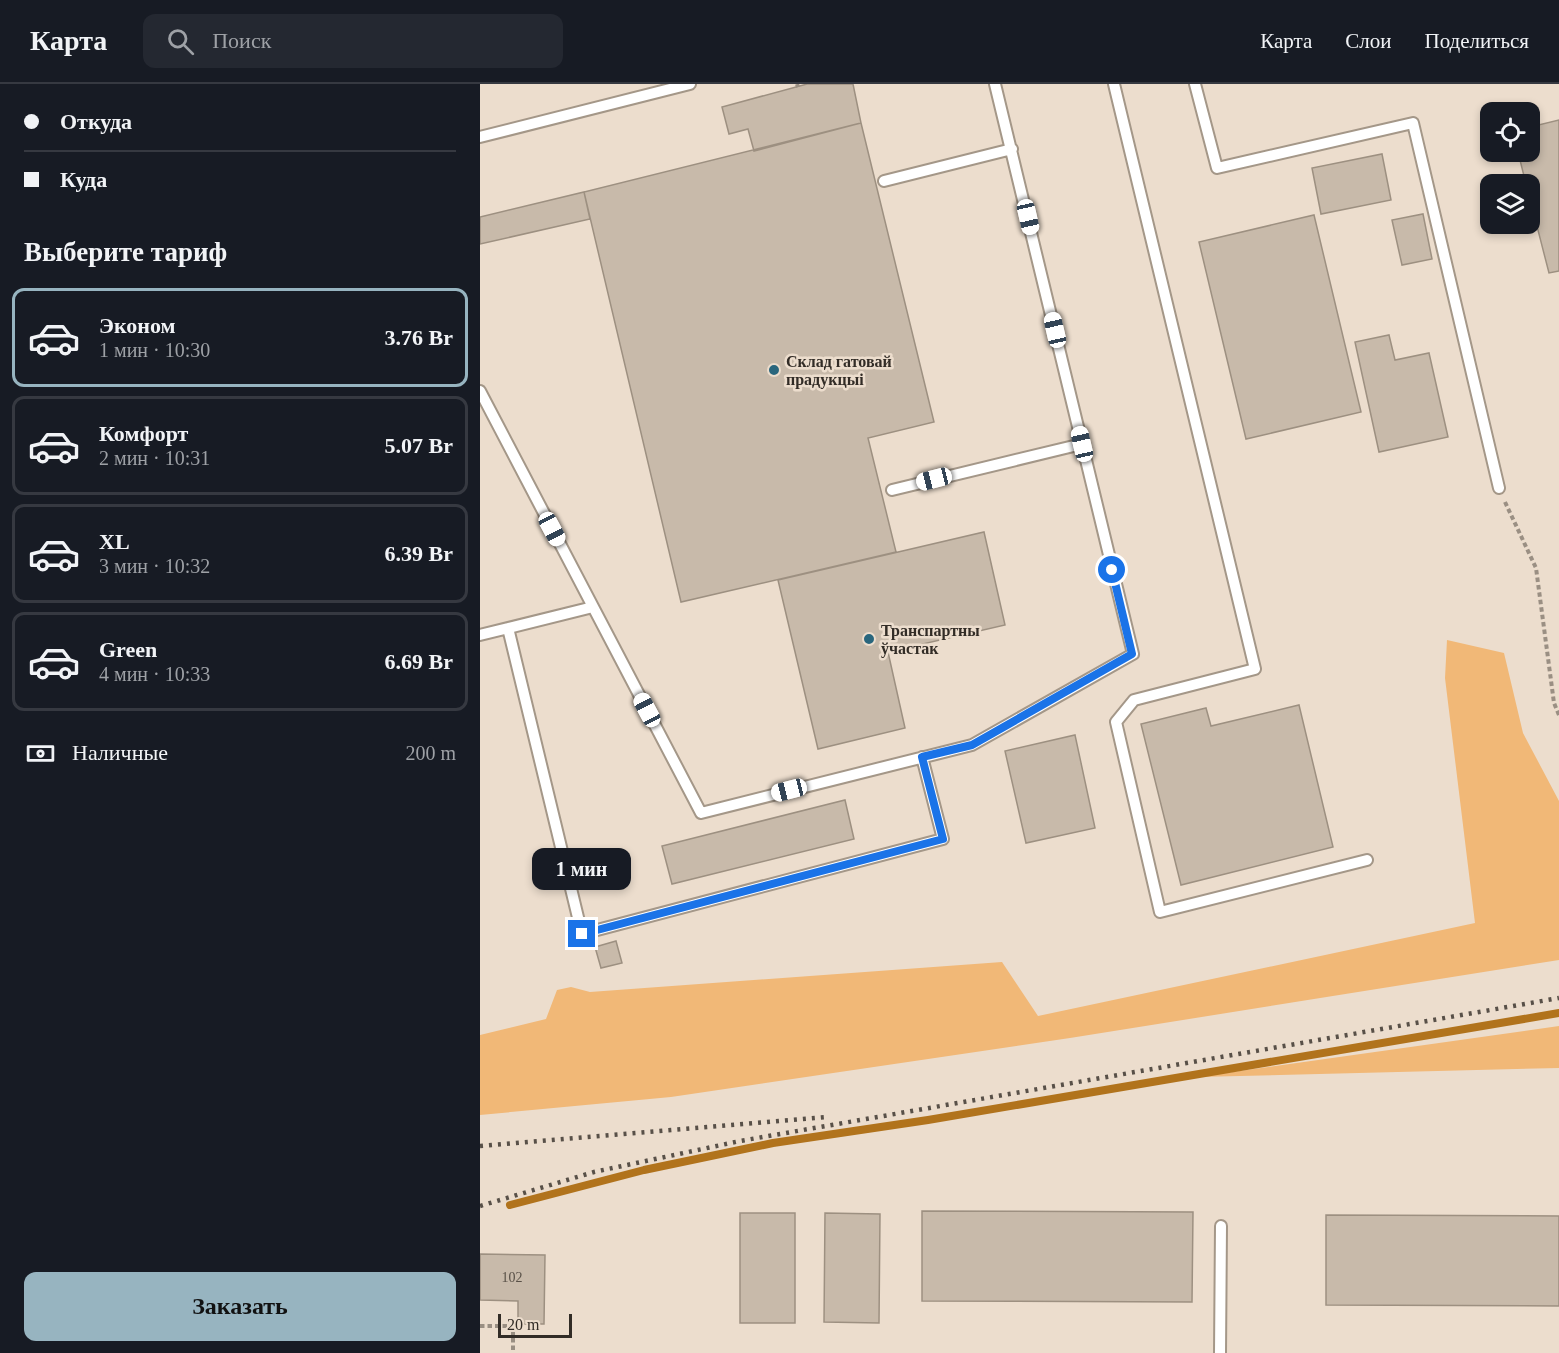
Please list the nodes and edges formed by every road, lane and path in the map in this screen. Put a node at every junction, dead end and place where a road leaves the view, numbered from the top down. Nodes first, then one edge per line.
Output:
1 (690, 84) edge
2 (995, 84) edge
3 (1114, 84) edge
4 (1195, 84) edge
5 (480, 137) edge
6 (1012, 149) junction
7 (884, 181) dead end
8 (480, 391) edge
9 (1082, 444) junction
10 (1499, 488) joint
11 (891, 490) dead end
12 (593, 607) junction
13 (508, 628) junction
14 (480, 635) edge
15 (1559, 716) edge
16 (922, 757) junction
17 (1367, 860) dead end
18 (1221, 1226) dead end
19 (480, 1326) edge
20 (513, 1353) edge
21 (1220, 1353) edge

1 - 5 lane
2 - 6 lane
3 - 17 lane
4 - 10 lane
6 - 7 lane
6 - 9 lane
8 - 12 lane
9 - 11 lane
9 - 16 lane
10 - 15 path
12 - 13 lane
12 - 16 lane
13 - 14 lane
13 - 16 lane
18 - 21 lane
19 - 20 path

